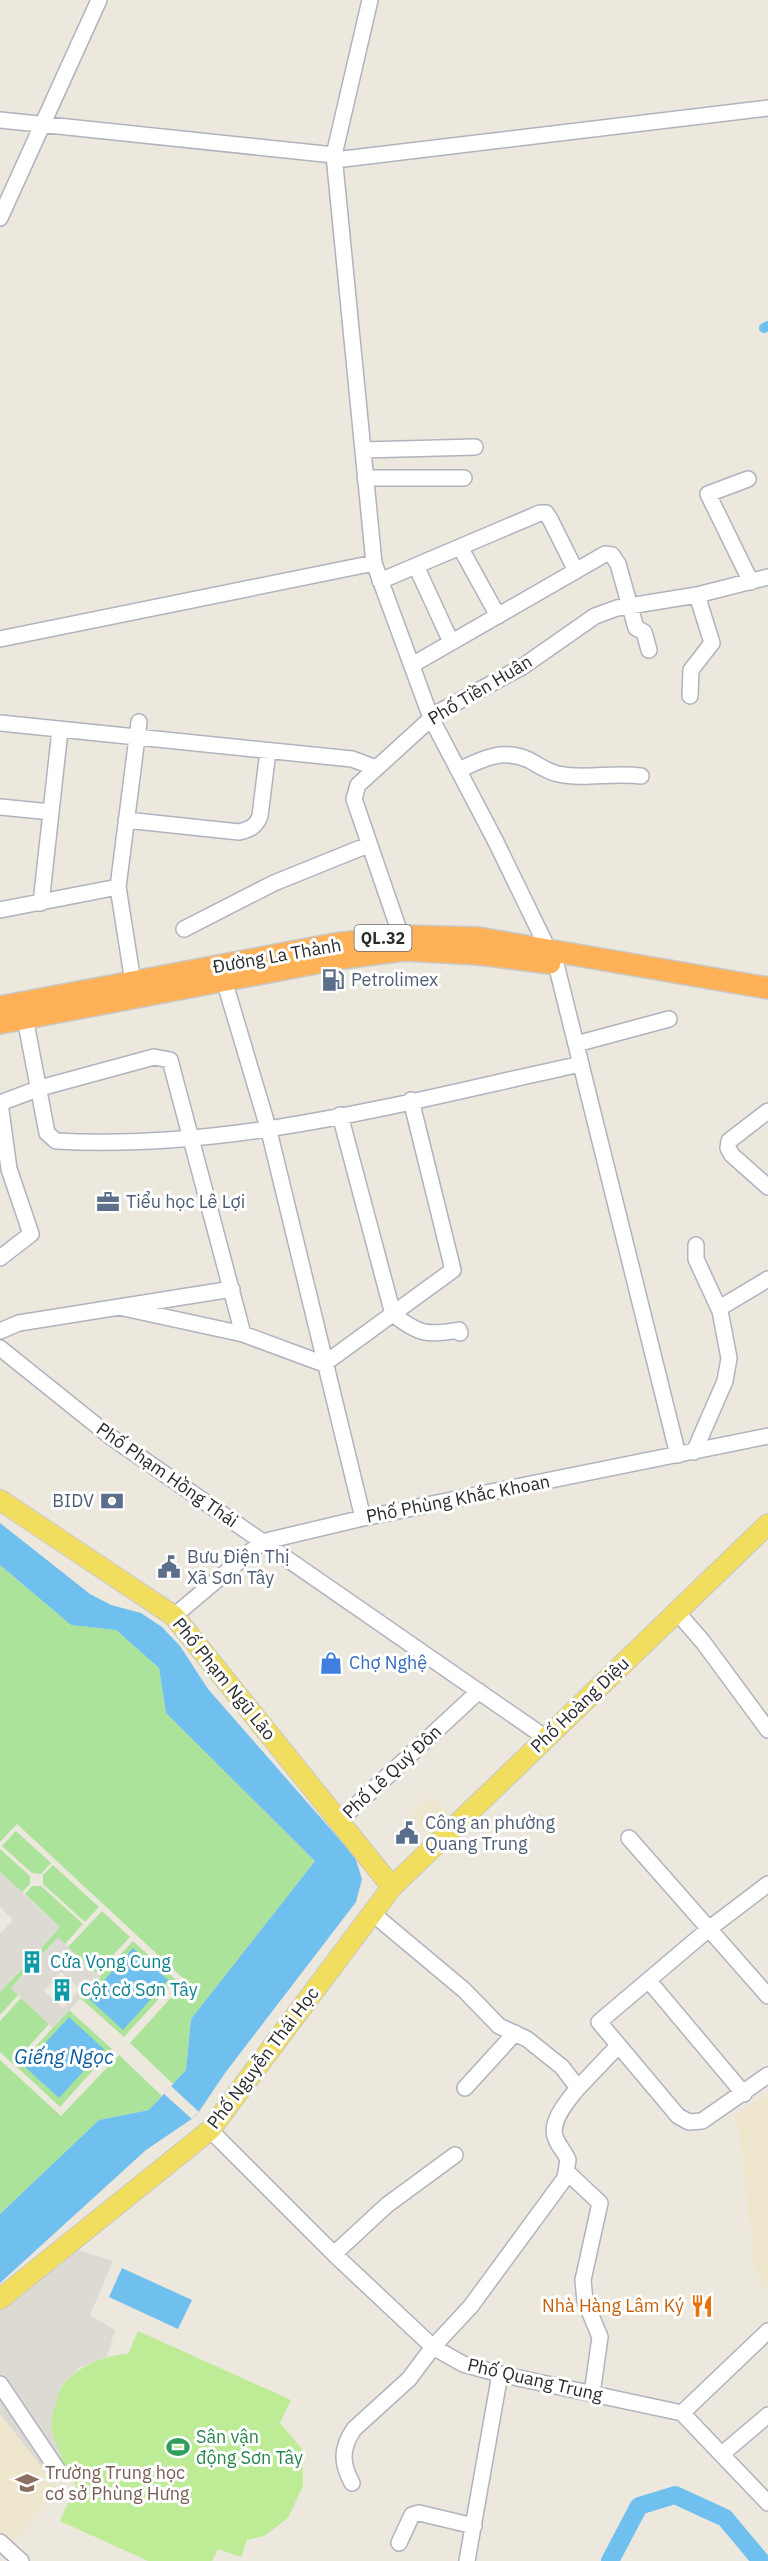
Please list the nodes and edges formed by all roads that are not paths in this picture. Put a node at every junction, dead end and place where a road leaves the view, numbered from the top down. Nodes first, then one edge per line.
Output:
1 (99, 0) edge
2 (370, 0) edge
3 (768, 108) edge
4 (0, 120) edge
5 (44, 123) junction
6 (335, 158) junction
7 (0, 218) edge
8 (475, 447) dead end
9 (363, 450) junction
10 (365, 478) junction
11 (464, 478) dead end
12 (748, 479) dead end
13 (460, 547) junction
14 (374, 563) junction
15 (416, 566) junction
16 (576, 571) junction
17 (768, 577) edge
18 (380, 581) junction
19 (750, 582) junction
20 (697, 595) junction
21 (630, 605) junction
22 (498, 616) junction
23 (0, 639) edge
24 (452, 642) junction
25 (649, 650) dead end
26 (412, 665) junction
27 (690, 696) dead end
28 (431, 717) junction
29 (139, 722) dead end
30 (0, 723) edge
31 (60, 730) junction
32 (137, 738) junction
33 (268, 751) junction
34 (376, 768) junction
35 (459, 770) junction
36 (641, 776) dead end
37 (0, 807) edge
38 (51, 812) junction
39 (126, 820) junction
40 (368, 845) junction
41 (118, 887) junction
42 (41, 903) junction
43 (0, 910) edge
44 (184, 929) dead end
45 (401, 936) junction
46 (552, 956) junction
47 (224, 980) junction
48 (133, 982) junction
49 (768, 988) edge
50 (768, 1001) edge
51 (0, 1007) edge
52 (25, 1018) junction
53 (669, 1020) dead end
54 (0, 1023) edge
55 (576, 1044) junction
56 (581, 1064) junction
57 (37, 1089) junction
58 (411, 1100) junction
59 (0, 1103) edge
60 (768, 1111) edge
61 (340, 1115) junction
62 (269, 1131) junction
63 (193, 1138) junction
64 (768, 1187) edge
65 (696, 1245) dead end
66 (0, 1258) edge
67 (768, 1279) edge
68 (232, 1289) junction
69 (119, 1307) junction
70 (720, 1311) junction
71 (393, 1314) junction
72 (0, 1331) edge
73 (460, 1333) dead end
74 (243, 1334) junction
75 (0, 1348) edge
76 (324, 1364) junction
77 (768, 1436) edge
78 (694, 1452) junction
79 (678, 1455) junction
80 (0, 1500) edge
81 (363, 1518) junction
82 (768, 1524) edge
83 (262, 1542) junction
84 (677, 1612) junction
85 (174, 1616) junction
86 (479, 1691) junction
87 (768, 1730) edge
88 (546, 1737) junction
89 (339, 1821) junction
90 (629, 1838) dead end
91 (768, 1884) edge
92 (392, 1887) junction
93 (372, 1912) junction
94 (710, 1928) junction
95 (649, 1981) junction
96 (768, 1996) edge
97 (515, 2033) junction
98 (617, 2047) junction
99 (768, 2075) edge
100 (465, 2088) dead end
101 (578, 2088) junction
102 (744, 2094) junction
103 (210, 2130) junction
104 (454, 2155) dead end
105 (567, 2172) junction
106 (334, 2254) junction
107 (0, 2299) edge
108 (768, 2331) edge
109 (433, 2347) junction
110 (500, 2374) junction
111 (0, 2384) edge
112 (592, 2394) junction
113 (682, 2413) junction
114 (768, 2415) edge
115 (722, 2454) junction
116 (57, 2469) dead end
117 (352, 2483) dead end
118 (766, 2498) edge
119 (474, 2526) junction
120 (0, 2542) edge
121 (399, 2543) dead end
122 (21, 2561) edge
123 (467, 2561) edge

1 - 5 street
2 - 6 street
3 - 6 street
4 - 5 street
5 - 6 street
5 - 7 street
6 - 9 street
8 - 9 street
9 - 10 street
10 - 11 street
10 - 14 street
12 - 19 street
13 - 15 street
13 - 16 street
13 - 22 street
14 - 18 street
14 - 23 street
15 - 18 street
15 - 24 street
16 - 21 street
16 - 22 street
17 - 19 street, Phố Tiền Huân
18 - 26 street
19 - 20 street, Phố Tiền Huân
20 - 21 street, Phố Tiền Huân
20 - 27 street
21 - 25 street
21 - 28 street, Phố Tiền Huân
22 - 24 street
24 - 26 street
26 - 28 street
28 - 34 street, Phố Tiền Huân
28 - 35 street
29 - 32 street
30 - 31 street
31 - 32 street
31 - 38 street
32 - 33 street
32 - 39 street
33 - 34 street
33 - 39 street
34 - 40 street, Phố Tiền Huân
35 - 36 street
35 - 46 street
37 - 38 street
38 - 42 street
39 - 41 street
40 - 44 street
40 - 45 street, Phố Tiền Huân
41 - 42 street
41 - 48 street
42 - 43 street
45 - 46 highway, Đường La Thành / QL.32
45 - 48 highway, Đường La Thành / QL.32
46 - 47 highway, Đường La Thành / QL.32
46 - 49 highway, Đường La Thành / QL.32
46 - 50 highway, Đường La Thành / QL.32
46 - 55 street
47 - 52 highway, Đường La Thành / QL.32
47 - 62 street
48 - 51 highway, Đường La Thành / QL.32
52 - 54 highway, Đường La Thành / QL.32
52 - 57 street
53 - 55 street
55 - 56 street
56 - 58 street
56 - 79 street
57 - 59 street
57 - 63 street
57 - 63 street
58 - 61 street
58 - 71 street
59 - 66 street
60 - 64 street
61 - 62 street
61 - 71 street
62 - 63 street
62 - 76 street
63 - 68 street
65 - 70 street
67 - 70 street
68 - 69 street
68 - 74 street
69 - 72 street
69 - 74 street
70 - 78 street
71 - 73 street
71 - 76 street
74 - 76 street
75 - 83 street, Phố Phạm Hồng Thái
76 - 81 street
77 - 78 street, Phố Phùng Khắc Khoan
78 - 79 street, Phố Phùng Khắc Khoan
79 - 81 street, Phố Phùng Khắc Khoan
80 - 85 main road, Phố Phạm Ngũ Lão
81 - 83 street, Phố Phùng Khắc Khoan
82 - 84 main road, Phố Hoàng Diệu
83 - 85 street, Phố Phùng Khắc Khoan
83 - 86 street, Phố Phạm Hồng Thái
84 - 87 street
84 - 88 main road, Phố Hoàng Diệu
85 - 89 main road, Phố Phạm Ngũ Lão
86 - 88 street, Phố Phạm Hồng Thái
86 - 89 street, Phố Lê Quý Đôn
88 - 92 main road, Phố Hoàng Diệu
89 - 92 main road, Phố Lê Quý Đôn
90 - 94 street
91 - 94 street
92 - 93 main road, Phố Nguyễn Thái Học
93 - 97 street
93 - 103 main road, Phố Nguyễn Thái Học
94 - 95 street
94 - 96 street
95 - 98 street
95 - 102 street
97 - 100 street
97 - 101 street
98 - 101 street
98 - 102 street
99 - 102 street
101 - 105 street
103 - 106 street, Phố Quang Trung
103 - 107 main road, Phố Nguyễn Thái Học
104 - 106 street
105 - 109 street
105 - 112 street
106 - 109 street, Phố Quang Trung
108 - 113 street
109 - 110 street, Phố Quang Trung
109 - 117 street
110 - 112 street, Phố Quang Trung
110 - 119 street
111 - 116 street
112 - 113 street, Phố Quang Trung
113 - 115 street
114 - 115 street
115 - 118 street
119 - 121 street
119 - 123 street
120 - 122 street

